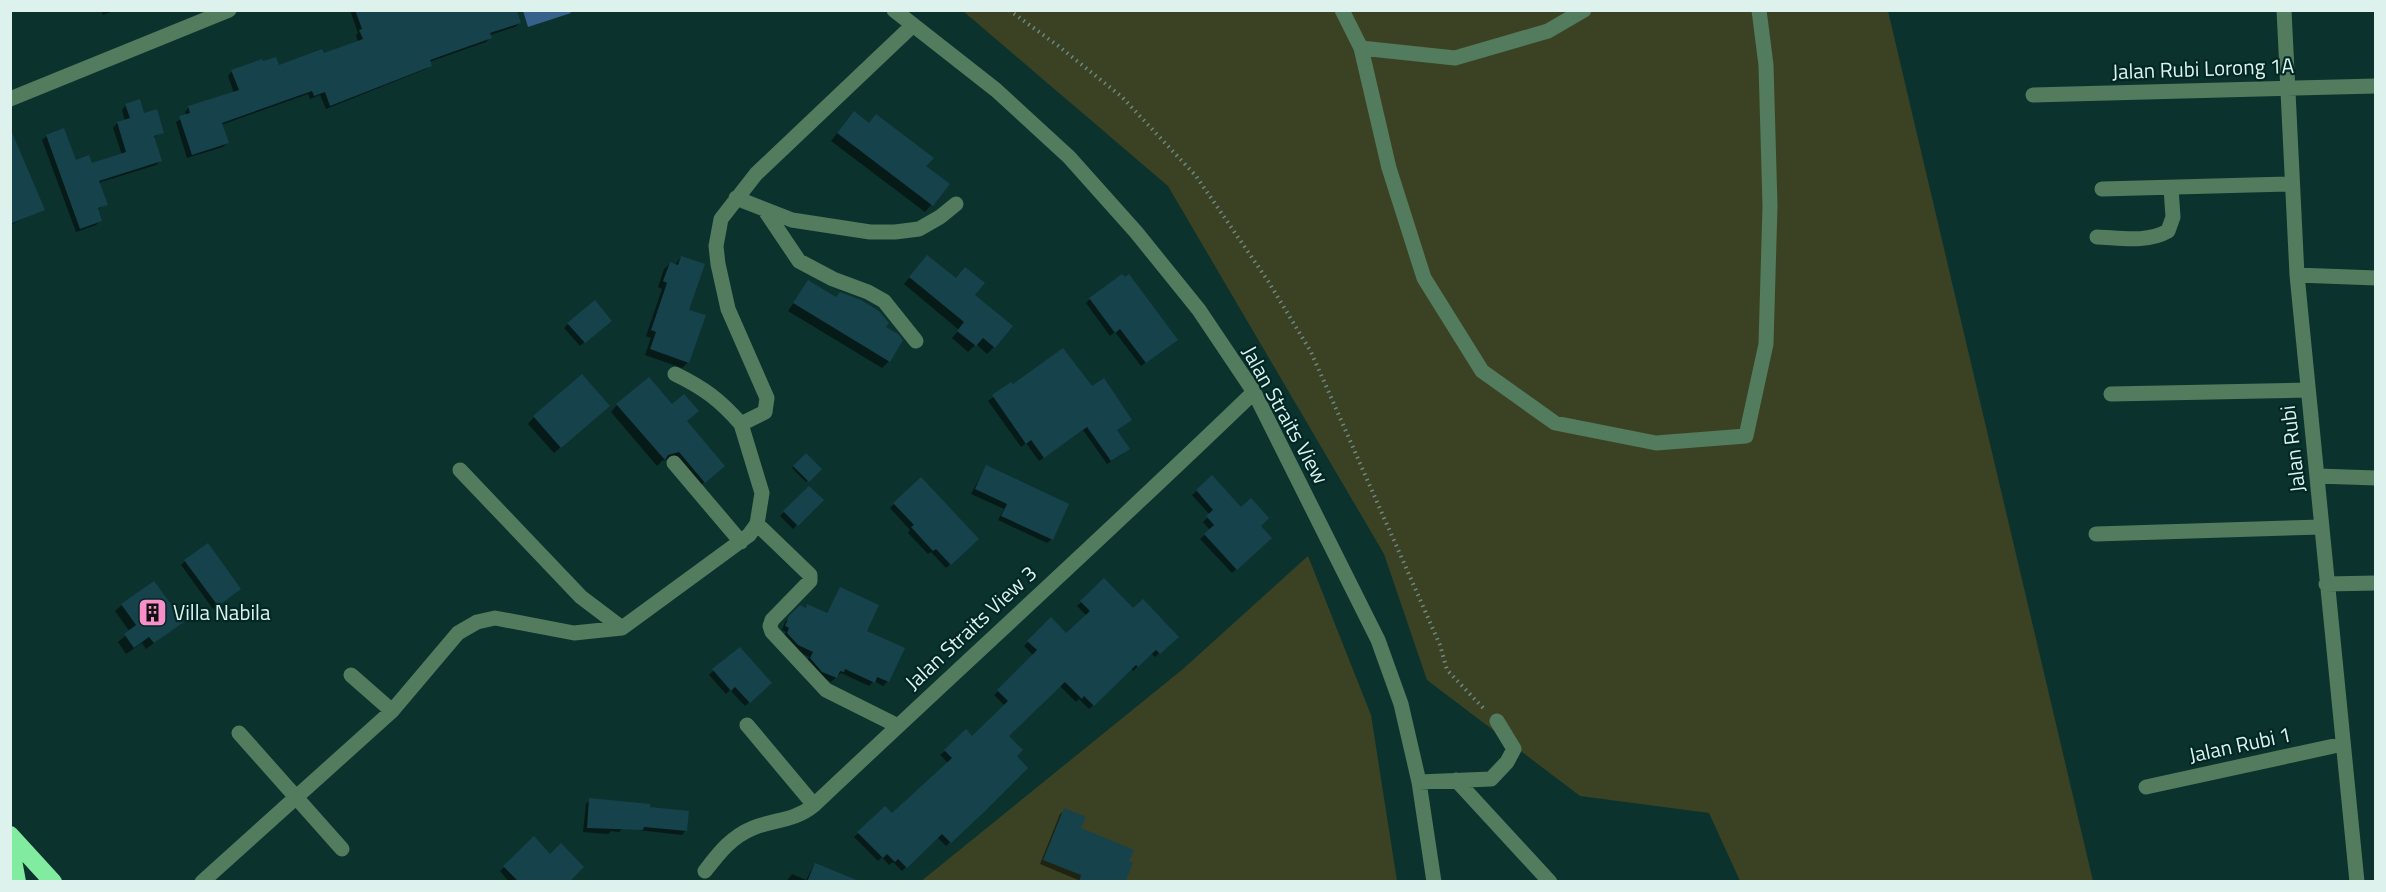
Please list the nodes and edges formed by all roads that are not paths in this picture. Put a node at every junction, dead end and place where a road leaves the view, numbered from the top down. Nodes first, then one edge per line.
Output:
1 (229, 10) edge
2 (894, 10) edge
3 (1342, 10) edge
4 (1584, 10) edge
5 (1759, 10) edge
6 (2284, 10) edge
7 (912, 26) junction
8 (1361, 48) junction
9 (2376, 86) edge
10 (2287, 88) junction
11 (2033, 95) dead end
12 (10, 99) edge
13 (2292, 184) junction
14 (2171, 188) junction
15 (2102, 189) dead end
16 (736, 198) junction
17 (956, 204) dead end
18 (764, 209) junction
19 (2097, 237) dead end
20 (2297, 275) junction
21 (2376, 278) edge
22 (916, 341) dead end
23 (675, 374) dead end
24 (2307, 390) junction
25 (1254, 392) junction
26 (2111, 394) dead end
27 (741, 424) junction
28 (674, 463) dead end
29 (460, 470) dead end
30 (2318, 476) junction
31 (2376, 478) edge
32 (757, 524) junction
33 (2322, 527) junction
34 (2096, 534) dead end
35 (741, 542) junction
36 (2376, 583) edge
37 (2326, 584) junction
38 (622, 628) junction
39 (351, 675) dead end
40 (392, 711) junction
41 (1497, 721) road end
42 (747, 724) dead end
43 (898, 726) junction
44 (239, 733) dead end
45 (2343, 744) junction
46 (1456, 780) junction
47 (1419, 782) junction
48 (2146, 787) dead end
49 (297, 796) junction
50 (814, 805) junction
51 (10, 835) edge
52 (10, 844) edge
53 (342, 849) dead end
54 (705, 871) dead end
55 (17, 882) edge
56 (53, 882) edge
57 (202, 882) edge
58 (1434, 882) edge
59 (1550, 882) edge
60 (2356, 882) edge

1 - 12 street
2 - 7 street, Jalan Straits View
3 - 8 street
4 - 8 street
5 - 8 street
6 - 10 street, Jalan Rubi
7 - 16 street
7 - 25 street, Jalan Straits View
9 - 10 street, Jalan Rubi Lorong 1A
10 - 11 street, Jalan Rubi Lorong 1A
10 - 13 street, Jalan Rubi
13 - 14 street
13 - 20 street, Jalan Rubi
14 - 15 street
14 - 19 street
16 - 18 street
16 - 27 street
17 - 18 street
18 - 22 street
20 - 21 street
20 - 24 street, Jalan Rubi
23 - 27 street
24 - 26 street
24 - 30 street, Jalan Rubi
25 - 43 street, Jalan Straits View 3
25 - 47 street, Jalan Straits View
27 - 32 street
28 - 35 street
29 - 38 street
30 - 31 street
30 - 33 street, Jalan Rubi
32 - 35 street
32 - 43 street
33 - 34 street
33 - 37 street, Jalan Rubi
35 - 38 street
36 - 37 street
37 - 45 street, Jalan Rubi
38 - 40 street
39 - 40 street
40 - 49 street
41 - 46 street
42 - 50 street
43 - 50 street, Jalan Straits View 3
44 - 49 street
45 - 48 street, Jalan Rubi 1
45 - 60 street, Jalan Rubi
46 - 47 street
46 - 59 street
47 - 58 street, Jalan Straits View
49 - 53 street
49 - 57 street
50 - 54 street, Jalan Straits View 3
51 - 56 highway
52 - 55 highway

